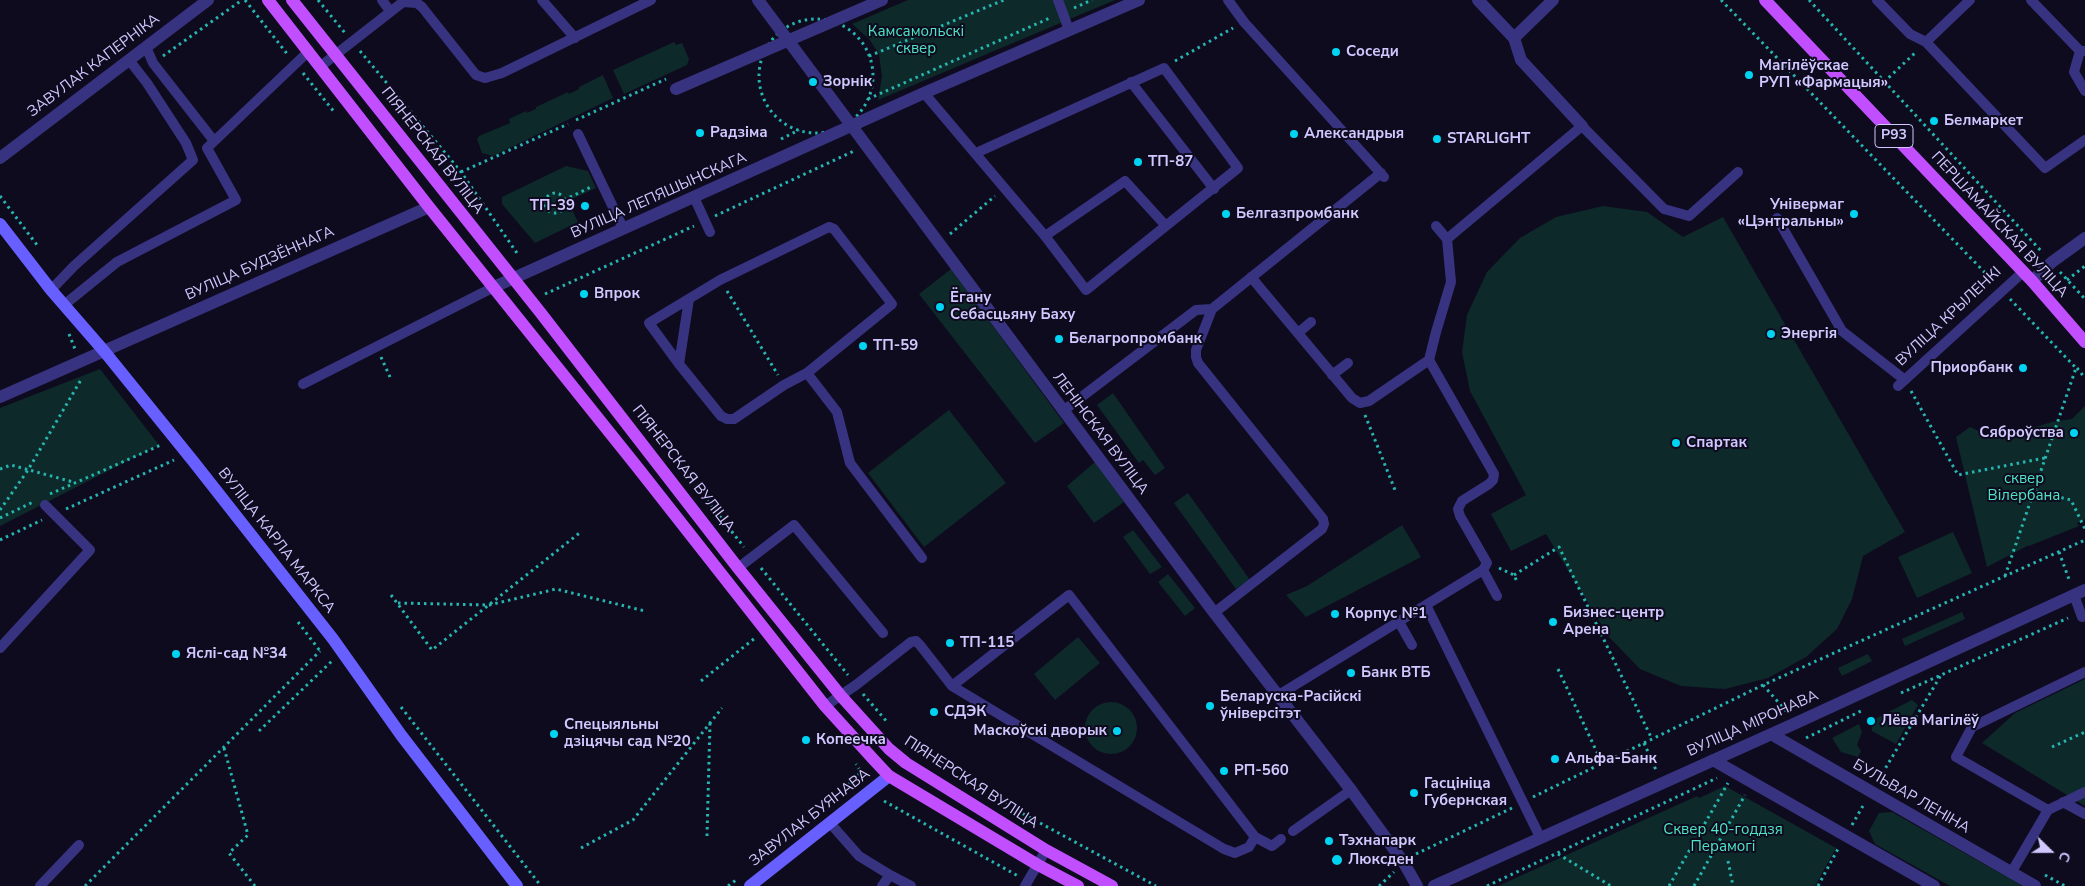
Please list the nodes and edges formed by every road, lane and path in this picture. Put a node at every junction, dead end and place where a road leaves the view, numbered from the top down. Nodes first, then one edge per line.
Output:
1 (208, 0) edge
2 (268, 0) edge
3 (292, 0) edge
4 (318, 0) edge
5 (382, 0) edge
6 (542, 0) edge
7 (651, 0) edge
8 (758, 0) edge
9 (882, 0) edge
10 (1004, 0) edge
11 (1058, 0) edge
12 (1092, 0) edge
13 (1138, 0) edge
14 (1228, 0) edge
15 (1478, 0) edge
16 (1553, 0) edge
17 (1721, 0) edge
18 (1765, 0) edge
19 (1809, 0) edge
20 (1878, 0) edge
21 (1970, 0) edge
22 (2031, 0) edge
23 (390, 11) junction
24 (1063, 12) junction
25 (1244, 22) junction
26 (1069, 30) junction
27 (575, 38) junction
28 (1514, 38) junction
29 (789, 40) junction
30 (352, 42) junction
31 (1926, 42) junction
32 (146, 47) junction
33 (309, 51) junction
34 (2083, 51) edge
35 (336, 55) junction
36 (869, 56) dead end
37 (129, 60) junction
38 (321, 66) junction
39 (1164, 68) junction
40 (674, 75) dead end
41 (1130, 82) junction
42 (1884, 82) junction
43 (676, 89) dead end
44 (2085, 91) edge
45 (924, 93) junction
46 (868, 100) dead end
47 (852, 126) junction
48 (1582, 126) junction
49 (578, 134) dead end
50 (2085, 140) edge
51 (214, 141) junction
52 (976, 153) junction
53 (0, 158) edge
54 (461, 172) junction
55 (1738, 172) dead end
56 (601, 183) junction
57 (1006, 188) junction
58 (1214, 189) junction
59 (0, 196) edge
60 (694, 197) junction
61 (564, 200) junction
62 (430, 208) junction
63 (1777, 218) dead end
64 (0, 224) edge
65 (1166, 226) junction
66 (1436, 226) dead end
67 (623, 228) junction
68 (710, 232) dead end
69 (1045, 236) junction
70 (2085, 238) edge
71 (1447, 239) junction
72 (939, 244) junction
73 (40, 248) dead end
74 (519, 256) dead end
75 (2052, 262) junction
76 (2085, 266) edge
77 (2023, 272) junction
78 (1251, 277) junction
79 (513, 280) junction
80 (720, 280) junction
81 (2067, 280) junction
82 (2032, 281) junction
83 (494, 287) junction
84 (51, 290) junction
85 (2002, 291) junction
86 (545, 294) dead end
87 (689, 299) junction
88 (2085, 299) edge
89 (551, 302) dead end
90 (64, 305) junction
91 (1212, 309) junction
92 (1311, 322) dead end
93 (1298, 333) junction
94 (2085, 342) edge
95 (74, 346) dead end
96 (377, 347) junction
97 (104, 351) junction
98 (1429, 360) junction
99 (80, 361) junction
100 (1348, 363) dead end
101 (679, 364) junction
102 (2076, 368) junction
103 (807, 373) junction
104 (1332, 375) junction
105 (390, 377) dead end
106 (2085, 378) edge
107 (1902, 383) junction
108 (303, 384) dead end
109 (784, 385) junction
110 (0, 398) edge
111 (1360, 403) junction
112 (1063, 411) junction
113 (158, 437) dead end
114 (673, 456) dead end
115 (2045, 458) junction
116 (181, 464) dead end
117 (0, 469) edge
118 (28, 470) junction
119 (73, 482) junction
120 (1395, 490) dead end
121 (2034, 491) junction
122 (49, 494) dead end
123 (43, 502) joint
124 (0, 510) edge
125 (54, 514) junction
126 (0, 518) edge
127 (2085, 529) edge
128 (582, 531) dead end
129 (0, 540) edge
130 (2085, 540) edge
131 (2059, 552) junction
132 (752, 557) junction
133 (922, 558) dead end
134 (1485, 567) junction
135 (738, 568) junction
136 (1514, 575) junction
137 (2004, 576) junction
138 (1517, 582) dead end
139 (2080, 592) edge
140 (391, 595) dead end
141 (1497, 596) dead end
142 (397, 603) junction
143 (489, 605) junction
144 (1426, 605) junction
145 (645, 611) dead end
146 (1214, 613) junction
147 (2082, 615) joint
148 (1399, 622) junction
149 (883, 633) dead end
150 (755, 638) dead end
151 (332, 639) junction
152 (1412, 645) dead end
153 (0, 648) edge
154 (342, 651) junction
155 (1558, 669) dead end
156 (2085, 672) edge
157 (1941, 675) junction
158 (701, 681) dead end
159 (856, 685) junction
160 (952, 686) junction
161 (841, 696) junction
162 (1276, 696) junction
163 (1892, 697) dead end
164 (825, 706) junction
165 (722, 708) dead end
166 (1868, 708) dead end
167 (710, 723) junction
168 (890, 726) dead end
169 (259, 730) dead end
170 (2085, 732) edge
171 (1771, 734) junction
172 (1805, 738) dead end
173 (1652, 739) junction
174 (2052, 747) dead end
175 (224, 748) junction
176 (1713, 760) junction
177 (906, 763) junction
178 (1602, 763) junction
179 (889, 776) junction
180 (1722, 776) dead end
181 (1735, 784) dead end
182 (975, 787) dead end
183 (1351, 790) junction
184 (1748, 791) dead end
185 (1871, 792) junction
186 (2085, 792) edge
187 (884, 801) dead end
188 (1522, 802) junction
189 (2063, 802) junction
190 (2048, 810) junction
191 (2085, 814) edge
192 (830, 823) junction
193 (1292, 831) dead end
194 (707, 836) dead end
195 (1846, 836) junction
196 (1255, 837) junction
197 (1540, 837) junction
198 (1281, 839) dead end
199 (79, 845) dead end
200 (581, 848) dead end
201 (1046, 850) junction
202 (1558, 854) junction
203 (1728, 861) dead end
204 (1404, 863) junction
205 (1038, 865) junction
206 (2011, 873) junction
207 (890, 874) junction
208 (1027, 884) edge
209 (40, 886) edge
210 (85, 886) edge
211 (255, 886) edge
212 (517, 886) edge
213 (750, 886) edge
214 (882, 886) edge
215 (911, 886) edge
216 (1078, 886) edge
217 (1112, 886) edge
218 (1156, 886) edge
219 (1417, 886) edge
220 (1434, 886) edge
221 (1487, 886) edge
222 (1611, 886) edge
223 (1669, 886) edge
224 (1694, 886) edge
225 (1733, 886) edge
226 (1818, 886) edge
227 (1934, 886) edge
228 (2035, 886) edge

1 - 32 street, ЗАВУЛАК КАПЕРНІКА
2 - 33 main road
3 - 35 main road, ПІЯНЕРСКАЯ ВУЛІЦА
4 - 30 path
5 - 23 lane
6 - 27 lane
7 - 27 lane
8 - 29 street, ЛЕНІНСКАЯ ВУЛІЦА
9 - 29 street
10 - 36 path
11 - 24 lane
12 - 24 path
13 - 26 street, ВУЛІЦА ЛЕПЯШЫНСКАГА
14 - 25 lane
15 - 28 street
16 - 28 street
17 - 85 path
18 - 77 main road, ПЕРШАМАЙСКАЯ ВУЛІЦА / Р93
19 - 42 path
20 - 31 lane
21 - 31 lane
22 - 34 lane
23 - 27 lane
23 - 30 lane
24 - 26 lane
24 - 46 path
25 - 39 path
25 - 78 lane
26 - 45 street, ВУЛІЦА ЛЕПЯШЫНСКАГА
28 - 48 street
29 - 43 street
29 - 47 street, ЛЕНІНСКАЯ ВУЛІЦА
30 - 35 lane
30 - 54 path
31 - 42 path
31 - 50 lane
32 - 37 street, ЗАВУЛАК КАПЕРНІКА
32 - 51 lane
33 - 38 main road
33 - 51 lane
34 - 44 lane
35 - 38 lane
35 - 79 main road, ПІЯНЕРСКАЯ ВУЛІЦА
37 - 53 street, ЗАВУЛАК КАПЕРНІКА
37 - 84 lane
38 - 62 main road
39 - 41 lane
39 - 58 lane
40 - 54 path
41 - 52 lane
41 - 58 lane
42 - 75 path
45 - 47 street, ВУЛІЦА ЛЕПЯШЫНСКАГА
45 - 52 lane
47 - 60 street, ВУЛІЦА ЛЕПЯШЫНСКАГА
47 - 72 street, ЛЕНІНСКАЯ ВУЛІЦА
48 - 55 lane
48 - 71 lane
49 - 56 lane
51 - 90 lane
52 - 57 lane
54 - 74 path
56 - 61 path
56 - 67 lane
57 - 69 lane
57 - 72 path
58 - 65 lane
59 - 73 path
60 - 67 street, ВУЛІЦА ЛЕПЯШЫНСКАГА
60 - 68 lane
61 - 61 path
62 - 83 main road
62 - 97 street, ВУЛІЦА БУДЗЁННАГА
63 - 107 lane
64 - 84 main road, ВУЛІЦА КАРЛА МАРКСА
65 - 69 lane
65 - 69 lane
66 - 71 lane
67 - 79 street, ВУЛІЦА ЛЕПЯШЫНСКАГА
70 - 75 street
71 - 98 lane
72 - 112 street, ЛЕНІНСКАЯ ВУЛІЦА
75 - 81 path
75 - 82 street
76 - 81 path
77 - 82 main road, ПЕРШАМАЙСКАЯ ВУЛІЦА / Р93
77 - 85 lane, ВУЛІЦА КРЫЛЕНКІ
78 - 91 lane
78 - 93 lane
79 - 83 street, ВУЛІЦА ЛЕПЯШЫНСКАГА
79 - 135 main road, ПІЯНЕРСКАЯ ВУЛІЦА
80 - 87 lane
80 - 103 lane
80 - 109 path
81 - 88 path
82 - 94 main road, ПЕРШАМАЙСКАЯ ВУЛІЦА / Р93
83 - 96 lane
83 - 164 main road
84 - 90 main road, ВУЛІЦА КАРЛА МАРКСА
85 - 102 path
85 - 107 lane, ВУЛІЦА КРЫЛЕНКІ
86 - 89 path
87 - 101 lane
87 - 101 lane
90 - 97 main road, ВУЛІЦА КАРЛА МАРКСА
91 - 112 lane
91 - 146 lane
92 - 93 lane
93 - 104 lane
95 - 99 path
96 - 105 path
96 - 108 lane
97 - 99 street, ВУЛІЦА БУДЗЁННАГА
97 - 151 main road, ВУЛІЦА КАРЛА МАРКСА
98 - 111 lane
98 - 134 lane
99 - 110 street, ВУЛІЦА БУДЗЁННАГА
99 - 118 path
100 - 104 lane
101 - 109 lane
102 - 106 path
102 - 115 path
103 - 109 lane
103 - 133 lane
104 - 111 lane
107 - 115 path
111 - 120 path
112 - 146 street, ЛЕНІНСКАЯ ВУЛІЦА
113 - 119 path
114 - 132 path
115 - 121 path
116 - 125 path
117 - 118 path
118 - 119 path
118 - 124 path
119 - 122 path
121 - 127 path
121 - 137 path
123 - 125 lane
123 - 126 path
125 - 129 path
125 - 153 lane
128 - 143 path
130 - 131 path
131 - 137 path
131 - 139 path
132 - 135 lane
132 - 149 lane
132 - 159 path
134 - 136 path
134 - 141 lane
134 - 144 lane
135 - 161 main road, ПІЯНЕРСКАЯ ВУЛІЦА
136 - 138 path
136 - 173 path
137 - 173 path
139 - 147 lane
139 - 171 street, ВУЛІЦА МІРОНАВА
140 - 142 path
142 - 143 path
142 - 143 path
143 - 145 path
144 - 148 lane
144 - 188 lane
146 - 162 street, ЛЕНІНСКАЯ ВУЛІЦА
147 - 157 path
148 - 152 lane
148 - 162 lane
150 - 158 path
151 - 154 main road, ВУЛІЦА КАРЛА МАРКСА
151 - 175 path
154 - 169 path
154 - 212 main road, ВУЛІЦА КАРЛА МАРКСА
155 - 178 path
156 - 190 lane
157 - 163 path
157 - 185 path
159 - 160 lane
159 - 161 lane
159 - 168 path
160 - 196 lane
160 - 196 lane
161 - 164 lane
161 - 177 main road, ПІЯНЕРСКАЯ ВУЛІЦА
162 - 183 street, ЛЕНІНСКАЯ ВУЛІЦА
164 - 179 main road
165 - 167 path
166 - 172 path
167 - 194 path
167 - 200 path
170 - 174 path
171 - 176 street, ВУЛІЦА МІРОНАВА
171 - 185 street, БУЛЬВАР ЛЕНІНА
173 - 178 path
175 - 210 path
175 - 211 path
176 - 195 street
176 - 197 street, ВУЛІЦА МІРОНАВА
177 - 179 main road
177 - 201 main road, ПІЯНЕРСКАЯ ВУЛІЦА
178 - 188 path
179 - 192 main road, ЗАВУЛАК БУЯНАВА
179 - 205 main road
180 - 202 path
181 - 223 path
182 - 218 path
183 - 193 lane
183 - 204 street, ЛЕНІНСКАЯ ВУЛІЦА
184 - 224 path
185 - 195 path
185 - 206 street, БУЛЬВАР ЛЕНІНА
186 - 189 lane
187 - 208 path
188 - 197 lane
188 - 204 path
189 - 190 lane
189 - 191 lane
190 - 206 lane
192 - 207 lane
192 - 213 main road, ЗАВУЛАК БУЯНАВА
195 - 226 path
195 - 227 street
196 - 198 lane
197 - 220 street, ВУЛІЦА МІРОНАВА
199 - 209 lane
201 - 205 lane
201 - 217 main road, ПІЯНЕРСКАЯ ВУЛІЦА
202 - 221 path
202 - 222 path
203 - 225 path
204 - 219 street, ЛЕНІНСКАЯ ВУЛІЦА
205 - 208 lane
205 - 216 main road
206 - 228 street, БУЛЬВАР ЛЕНІНА
207 - 214 lane
207 - 215 lane

